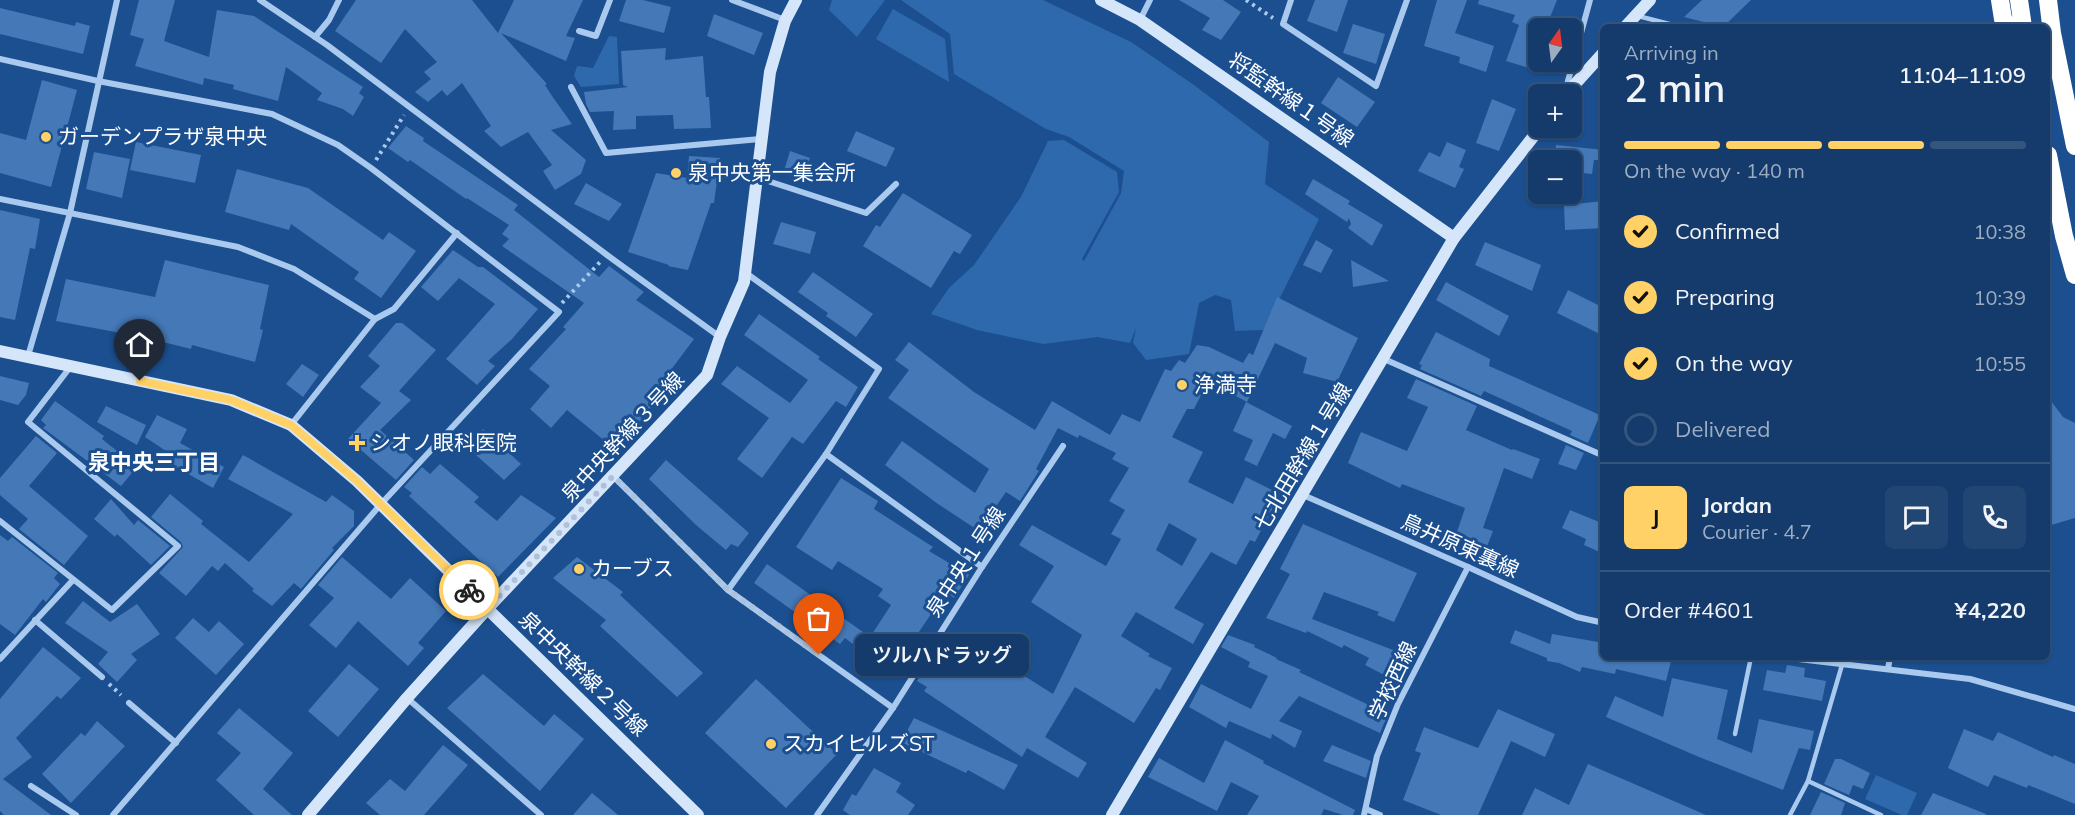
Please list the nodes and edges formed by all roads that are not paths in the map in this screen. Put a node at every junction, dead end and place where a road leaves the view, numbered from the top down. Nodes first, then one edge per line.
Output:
1 (117, 0) edge
2 (260, 0) edge
3 (339, 0) edge
4 (610, 0) edge
5 (732, 0) edge
6 (796, 0) edge
7 (1101, 0) edge
8 (1150, 0) edge
9 (1291, 0) edge
10 (1407, 0) edge
11 (1590, 0) edge
12 (1650, 0) edge
13 (2000, 0) edge
14 (2019, 0) edge
15 (2048, 0) edge
16 (1636, 15) junction
17 (1140, 20) junction
18 (786, 21) junction
19 (1628, 24) edge
20 (1670, 24) edge
21 (2006, 24) edge
22 (2023, 24) edge
23 (579, 31) dead end
24 (315, 38) junction
25 (1600, 56) edge
26 (0, 59) edge
27 (98, 81) junction
28 (1568, 84) edge
29 (1574, 84) edge
30 (571, 87) dead end
31 (1532, 138) edge
32 (760, 139) junction
33 (2075, 146) edge
34 (2050, 165) edge
35 (757, 175) junction
36 (896, 184) dead end
37 (0, 199) edge
38 (70, 213) junction
39 (457, 233) junction
40 (1454, 238) junction
41 (745, 273) junction
42 (2075, 274) edge
43 (375, 319) junction
44 (720, 337) junction
45 (0, 351) edge
46 (28, 356) junction
47 (1384, 359) junction
48 (70, 366) junction
49 (291, 425) junction
50 (1062, 446) dead end
51 (826, 454) junction
52 (1600, 454) edge
53 (613, 476) junction
54 (1303, 495) junction
55 (381, 504) junction
56 (0, 521) edge
57 (982, 567) junction
58 (1468, 567) junction
59 (73, 580) junction
60 (728, 590) junction
61 (488, 608) junction
62 (35, 620) junction
63 (1600, 622) edge
64 (2, 651) edge
65 (0, 659) edge
66 (1751, 660) edge
67 (1811, 660) edge
68 (1890, 660) edge
69 (1842, 665) junction
70 (1888, 669) junction
71 (102, 677) road end
72 (407, 698) junction
73 (129, 703) road end
74 (893, 708) junction
75 (2075, 709) edge
76 (1735, 734) dead end
77 (176, 743) junction
78 (1808, 781) junction
79 (31, 786) dead end
80 (1365, 812) edge
81 (76, 815) edge
82 (113, 815) edge
83 (308, 815) edge
84 (541, 815) edge
85 (698, 815) edge
86 (817, 815) edge
87 (1112, 815) edge
88 (1380, 815) edge
89 (1790, 815) edge
90 (1881, 815) edge

1 - 27 street
2 - 24 street
3 - 24 street
4 - 23 street
5 - 18 street
6 - 18 street, 泉中央幹線３号線
7 - 17 street, 将監幹線１号線
8 - 17 street
9 - 10 street
11 - 28 street
12 - 16 street
13 - 21 highway
14 - 22 highway
15 - 33 highway
16 - 19 street
16 - 20 lane
17 - 40 street, 将監幹線１号線
18 - 32 street, 泉中央幹線３号線
24 - 44 street
25 - 29 street
26 - 27 street
27 - 38 street
27 - 39 street
30 - 32 street
31 - 40 street, 七北田幹線１号線
32 - 35 street, 泉中央幹線３号線
34 - 42 highway
35 - 36 street
35 - 41 street, 泉中央幹線３号線
37 - 38 street
38 - 43 street
38 - 46 street
39 - 43 street
39 - 55 street
40 - 47 street, 七北田幹線１号線
41 - 44 street, 泉中央幹線３号線
41 - 51 street
43 - 49 street
44 - 53 street, 泉中央幹線３号線
45 - 46 street, 泉中央幹線２号線
46 - 48 street, 泉中央幹線２号線
47 - 52 street
47 - 54 street, 七北田幹線１号線
48 - 49 street, 泉中央幹線２号線
48 - 59 street
49 - 55 street, 泉中央幹線２号線
50 - 57 street, 泉中央１号線
51 - 57 street
51 - 60 street
53 - 60 street
53 - 61 street, 泉中央幹線３号線
54 - 58 street, 鳥井原東裏線
54 - 87 street, 七北田幹線１号線
55 - 61 street, 泉中央幹線２号線
55 - 77 street
56 - 59 street
57 - 74 street, 泉中央１号線
58 - 63 street, 鳥井原東裏線
58 - 80 street, 学校西線
59 - 62 street
60 - 74 street
61 - 72 street, 泉中央幹線３号線
61 - 85 street, 泉中央幹線２号線
62 - 64 street
62 - 71 street
64 - 65 street
66 - 76 lane
67 - 69 street
68 - 70 street
69 - 70 street
69 - 78 lane
70 - 75 street
72 - 83 street, 泉中央幹線３号線
72 - 84 street
73 - 77 street
74 - 86 street, 泉中央１号線
77 - 82 street
78 - 89 lane
78 - 90 lane
79 - 81 street
80 - 88 street

